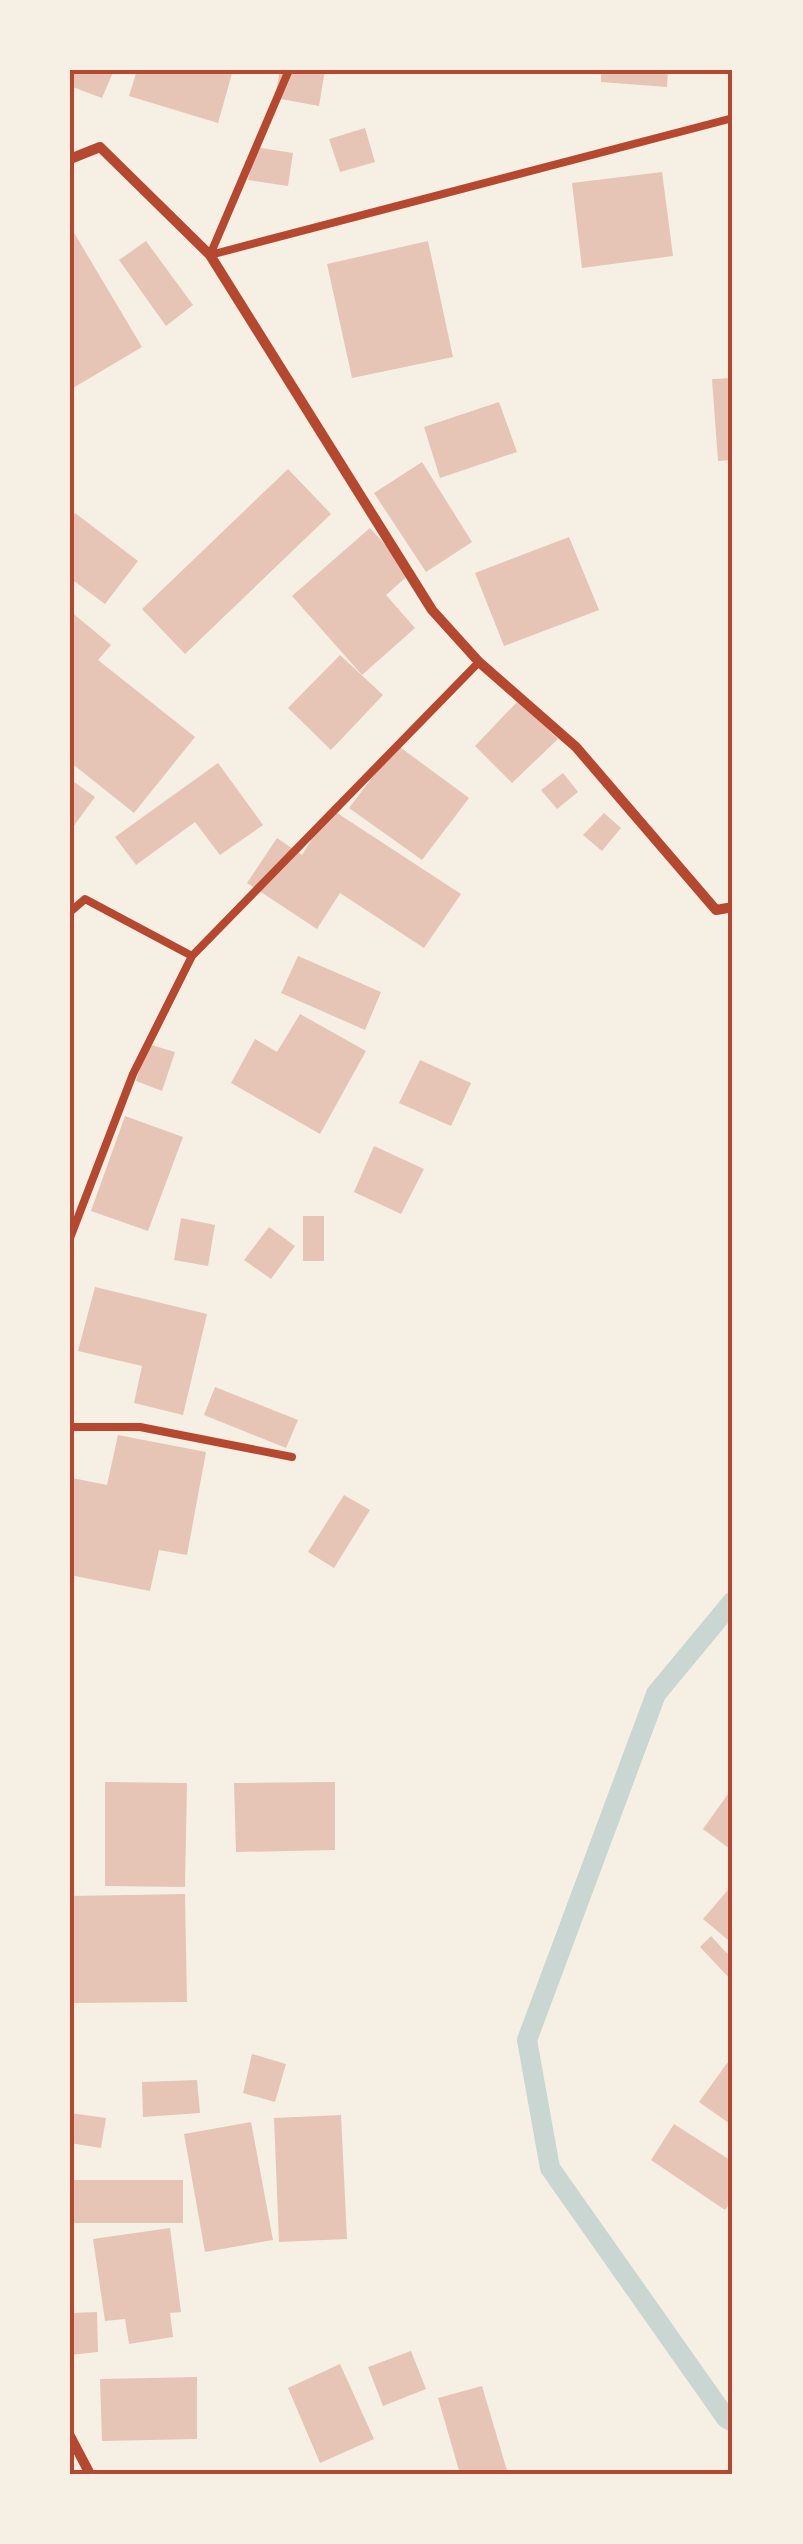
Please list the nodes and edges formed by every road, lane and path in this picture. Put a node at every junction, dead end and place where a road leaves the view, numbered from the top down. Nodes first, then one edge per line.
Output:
1 (288, 70) edge
2 (733, 118) edge
3 (70, 159) edge
4 (210, 255) junction
5 (479, 662) junction
6 (733, 907) edge
7 (70, 912) edge
8 (192, 956) junction
9 (70, 1238) edge
10 (70, 1428) edge
11 (292, 1458) dead end
12 (70, 2436) edge
13 (90, 2474) edge

1 - 4 lane
2 - 4 lane
3 - 4 street
4 - 5 street
5 - 6 street
5 - 8 lane
7 - 8 lane
8 - 9 lane
10 - 11 lane
12 - 13 street

